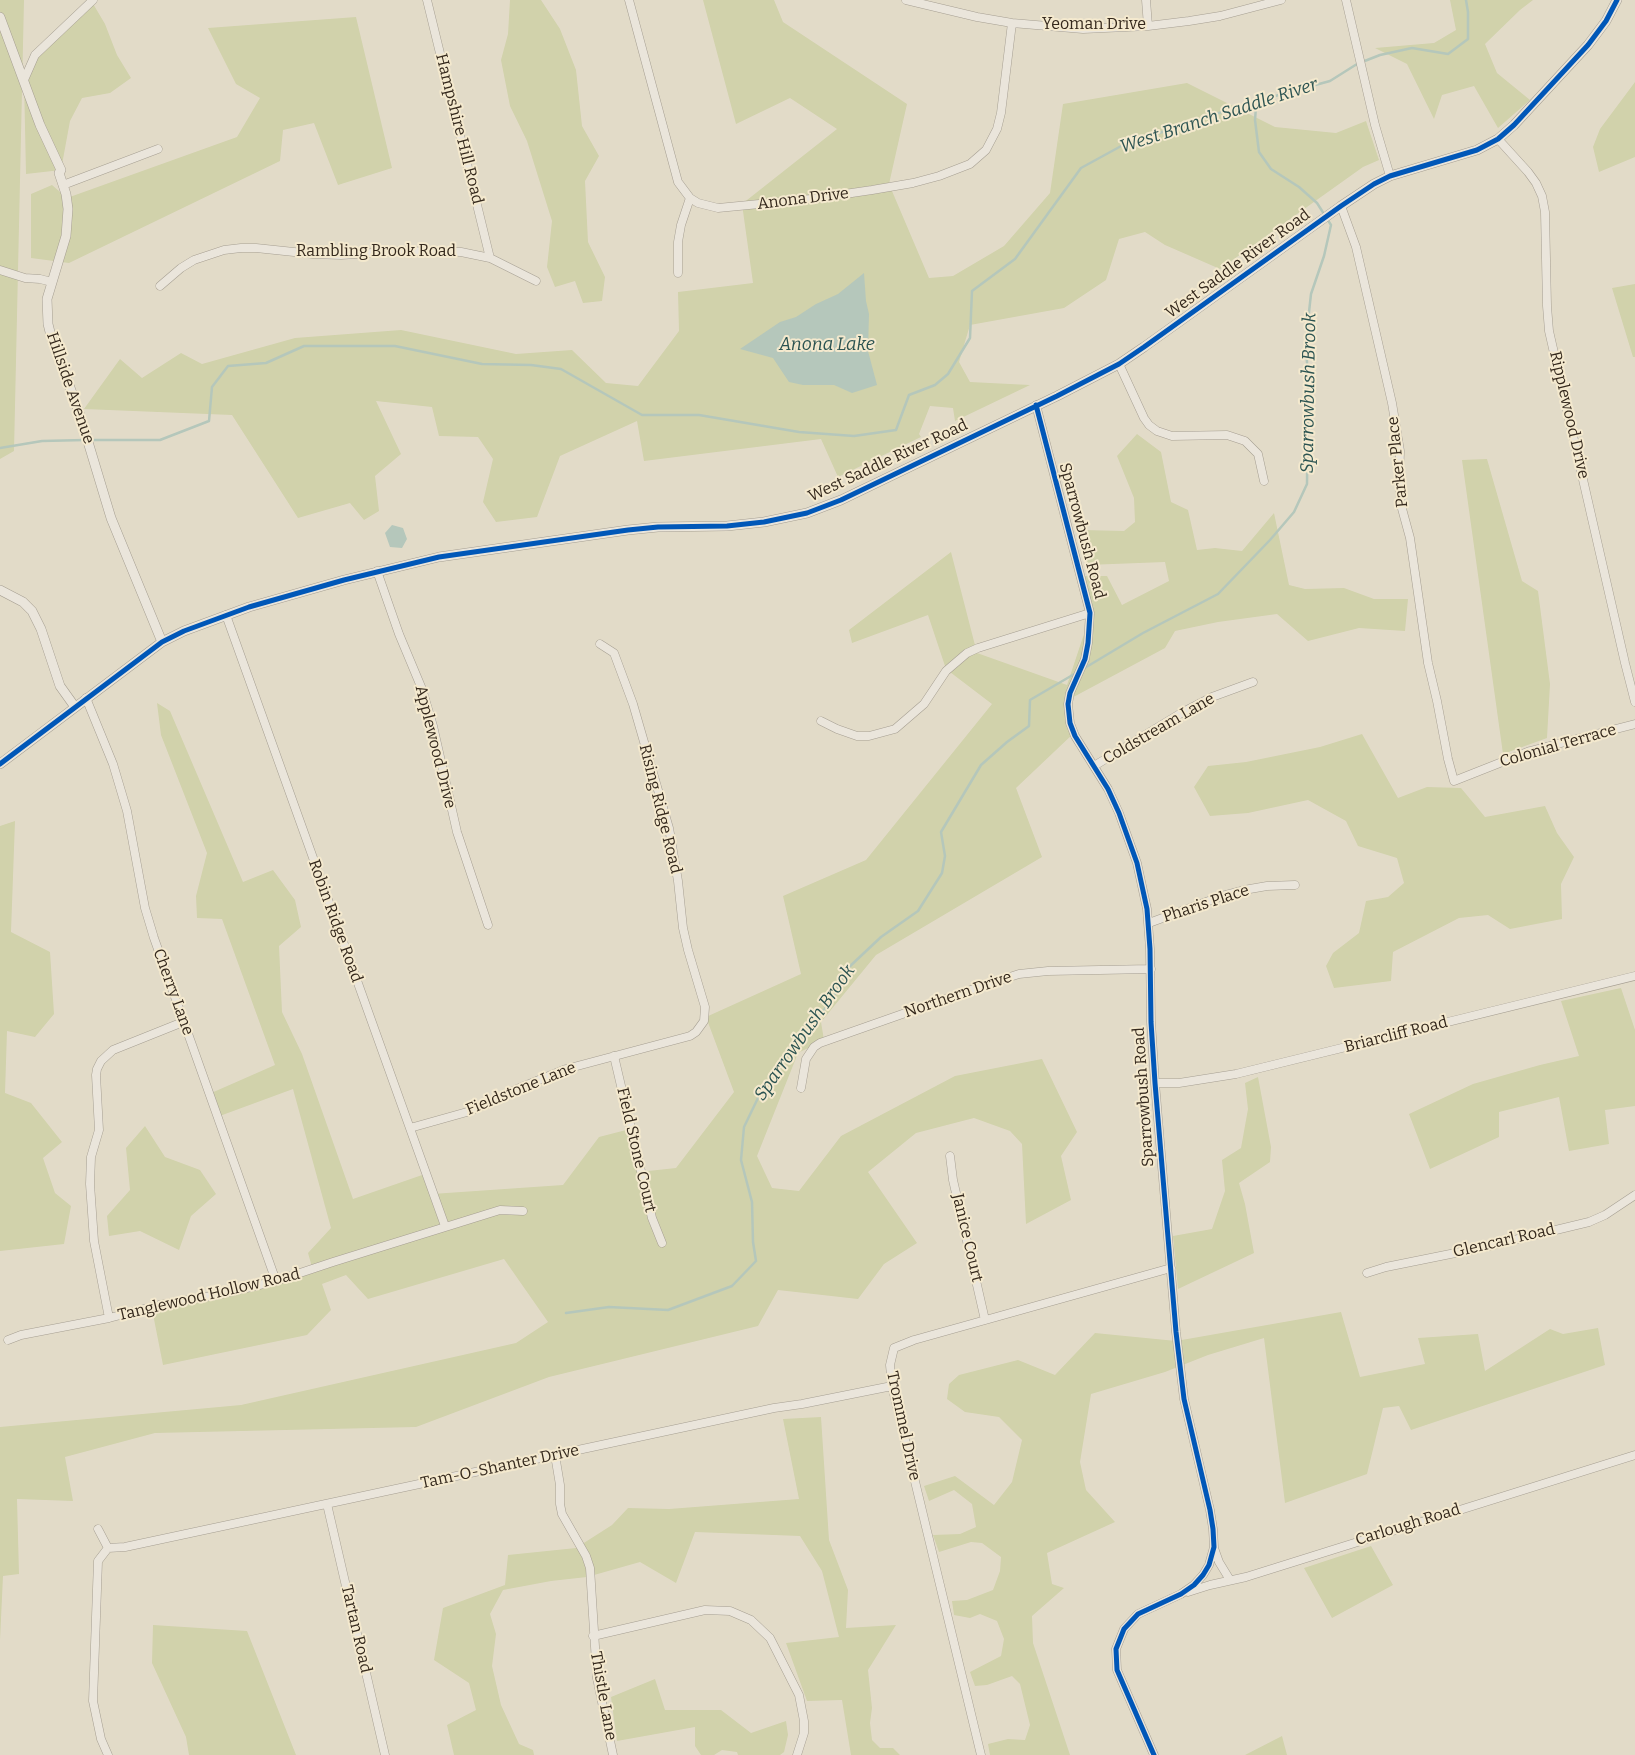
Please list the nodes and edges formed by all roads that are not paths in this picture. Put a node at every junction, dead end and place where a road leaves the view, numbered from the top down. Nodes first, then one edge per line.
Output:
1 (93, 0) edge
2 (427, 0) edge
3 (629, 0) edge
4 (906, 0) edge
5 (1146, 0) edge
6 (1281, 0) edge
7 (1346, 0) edge
8 (1617, 0) edge
9 (0, 17) edge
10 (1012, 23) junction
11 (1148, 26) junction
12 (24, 80) junction
13 (1498, 139) junction
14 (158, 149) dead end
15 (1390, 176) junction
16 (63, 185) junction
17 (690, 198) junction
18 (1341, 206) junction
19 (490, 258) junction
20 (0, 270) edge
21 (678, 273) dead end
22 (536, 281) dead end
23 (52, 282) junction
24 (160, 286) dead end
25 (1119, 364) junction
26 (1036, 405) junction
27 (1264, 481) dead end
28 (377, 571) junction
29 (0, 590) edge
30 (1090, 613) junction
31 (226, 616) junction
32 (162, 642) junction
33 (600, 644) dead end
34 (1253, 682) dead end
35 (86, 698) junction
36 (1635, 702) edge
37 (75, 707) junction
38 (821, 721) dead end
39 (1635, 724) edge
40 (0, 764) edge
41 (1094, 766) junction
42 (1454, 781) joint
43 (1295, 885) dead end
44 (1148, 923) junction
45 (488, 925) dead end
46 (1151, 969) junction
47 (1635, 976) edge
48 (183, 1022) junction
49 (690, 1036) joint
50 (614, 1056) junction
51 (1155, 1083) junction
52 (801, 1088) dead end
53 (410, 1128) junction
54 (950, 1156) dead end
55 (1635, 1195) edge
56 (523, 1211) dead end
57 (445, 1226) junction
58 (662, 1243) dead end
59 (1171, 1268) junction
60 (1367, 1273) dead end
61 (276, 1281) junction
62 (109, 1318) junction
63 (985, 1320) junction
64 (8, 1340) dead end
65 (892, 1386) junction
66 (1635, 1455) edge
67 (555, 1456) junction
68 (327, 1504) junction
69 (98, 1529) dead end
70 (1214, 1547) junction
71 (108, 1548) junction
72 (1230, 1580) junction
73 (1181, 1594) junction
74 (593, 1636) junction
75 (108, 1755) edge
76 (385, 1755) edge
77 (613, 1755) edge
78 (797, 1755) edge
79 (981, 1755) edge
80 (1154, 1755) edge

1 - 12 street
2 - 19 street, Hampshire Hill Road
3 - 17 street
4 - 10 street, Yeoman Drive
5 - 11 street
6 - 11 street, Yeoman Drive
7 - 15 street
8 - 13 street, West Saddle River Road
9 - 12 street, Hillside Avenue
10 - 11 street, Yeoman Drive
10 - 17 street, Anona Drive
12 - 16 street, Hillside Avenue
13 - 15 street, West Saddle River Road
13 - 36 street, Ripplewood Drive
14 - 16 street
15 - 18 street, West Saddle River Road
16 - 23 street, Hillside Avenue
17 - 21 street
18 - 25 street, West Saddle River Road
18 - 42 street, Parker Place
19 - 22 street, Rambling Brook Road
19 - 24 street, Rambling Brook Road
20 - 23 street
23 - 32 street, Hillside Avenue
25 - 26 street, West Saddle River Road
25 - 27 street
26 - 28 street, West Saddle River Road
26 - 30 street, Sparrowbush Road
28 - 31 street, West Saddle River Road
28 - 45 street, Applewood Drive
29 - 37 street
30 - 38 street
30 - 41 street, Sparrowbush Road
31 - 32 street, West Saddle River Road
31 - 53 street, Robin Ridge Road
32 - 35 street, West Saddle River Road
33 - 49 street, Rising Ridge Road
34 - 41 street, Coldstream Lane
35 - 37 street, West Saddle River Road
35 - 48 street, Cherry Lane
37 - 40 street, West Saddle River Road
39 - 42 street, Colonial Terrace
41 - 44 street, Sparrowbush Road
43 - 44 street, Pharis Place
44 - 46 street, Sparrowbush Road
46 - 51 street, Sparrowbush Road
46 - 52 street, Northern Drive
47 - 51 street, Briarcliff Road
48 - 61 street, Cherry Lane
48 - 62 street
49 - 50 street, Fieldstone Lane
50 - 53 street, Fieldstone Lane
50 - 58 street, Field Stone Court
51 - 59 street, Sparrowbush Road
53 - 57 street, Robin Ridge Road
54 - 63 street, Janice Court
55 - 60 street, Glencarl Road
56 - 57 street, Tanglewood Hollow Road
57 - 61 street, Tanglewood Hollow Road
59 - 63 street, Trommel Drive
59 - 70 street, Sparrowbush Road
61 - 62 street, Tanglewood Hollow Road
62 - 64 street, Tanglewood Hollow Road
63 - 65 street, Trommel Drive
65 - 67 street, Tam-O-Shanter Drive
65 - 79 street, Trommel Drive
66 - 72 street, Carlough Road
67 - 68 street, Tam-O-Shanter Drive
67 - 74 street, Thistle Lane
68 - 71 street, Tam-O-Shanter Drive
68 - 76 street, Tartan Road
69 - 71 street
70 - 72 street, Sparrowbush Road
70 - 73 street, Sparrowbush Road
71 - 75 street
72 - 73 street, Carlough Road
73 - 80 street, Sparrowbush Road
74 - 77 street, Thistle Lane
74 - 78 street

